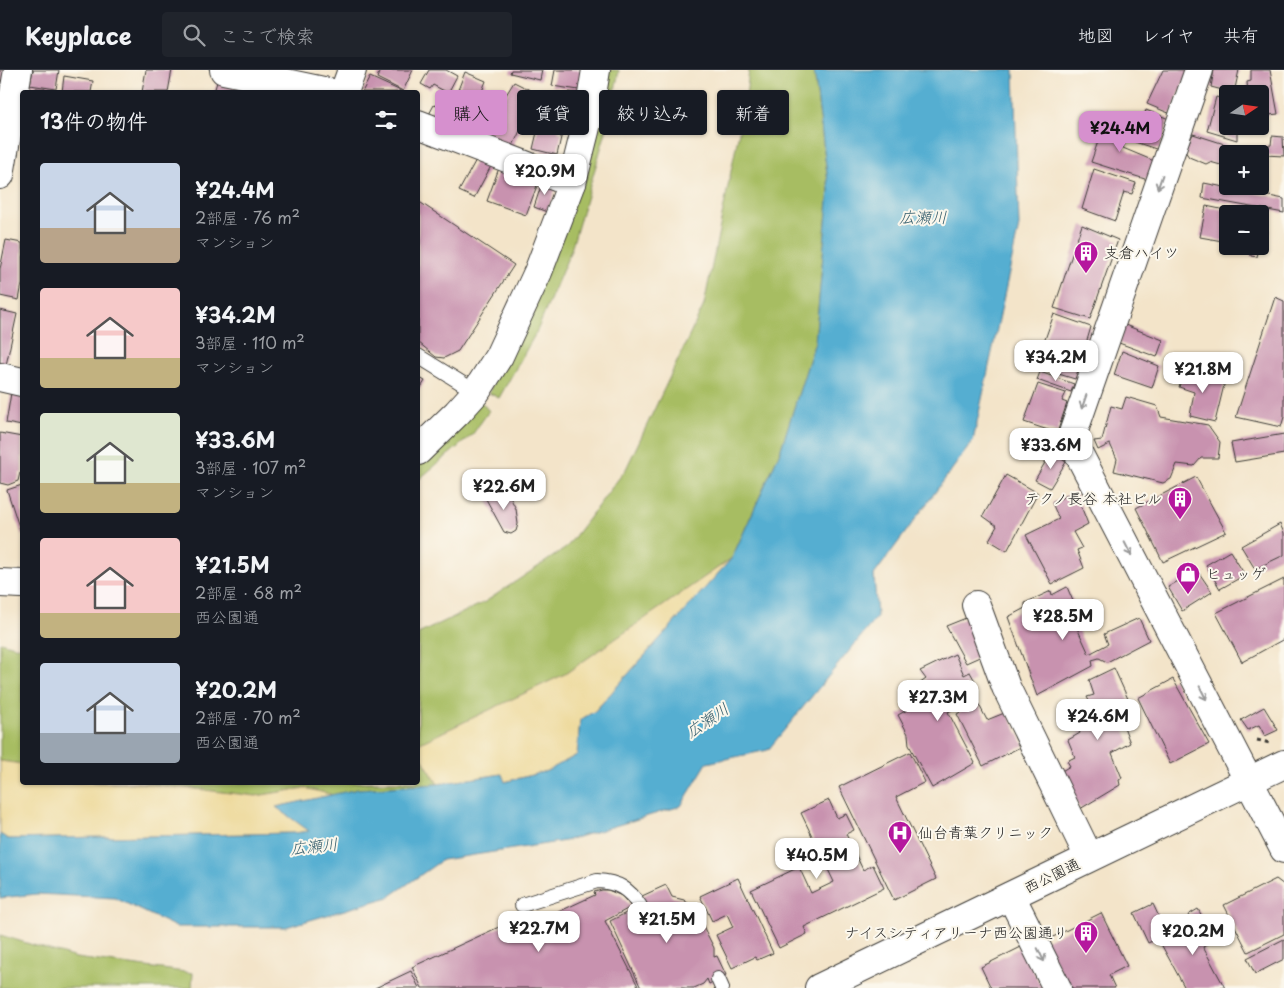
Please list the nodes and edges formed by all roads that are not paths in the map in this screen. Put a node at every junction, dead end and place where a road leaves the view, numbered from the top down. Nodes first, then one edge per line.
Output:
1 (18, 70) edge
2 (224, 70) edge
3 (352, 70) edge
4 (596, 70) edge
5 (1199, 70) edge
6 (319, 90) edge
7 (345, 90) edge
8 (7, 96) edge
9 (420, 125) edge
10 (0, 175) edge
11 (572, 183) junction
12 (420, 357) edge
13 (0, 377) edge
14 (20, 382) edge
15 (476, 392) junction
16 (420, 449) edge
17 (0, 583) edge
18 (20, 584) edge
19 (976, 606) dead end
20 (1278, 754) edge
21 (1250, 780) junction
22 (1284, 849) edge
23 (1089, 858) junction
24 (1011, 896) junction
25 (522, 905) dead end
26 (640, 906) dead end
27 (819, 988) edge
28 (1057, 988) edge

1 - 8 street
2 - 6 street
3 - 7 street
4 - 11 street
5 -> 21 street
8 - 10 street
9 - 11 street
11 - 15 street
12 - 15 lane
13 - 14 street
15 - 16 street
17 - 18 street
19 - 23 street
20 - 21 street, 西公園通
21 - 22 street
21 - 23 street, 西公園通
23 - 24 street, 西公園通
24 - 27 street, 西公園通
24 -> 28 street
25 - 26 lane

